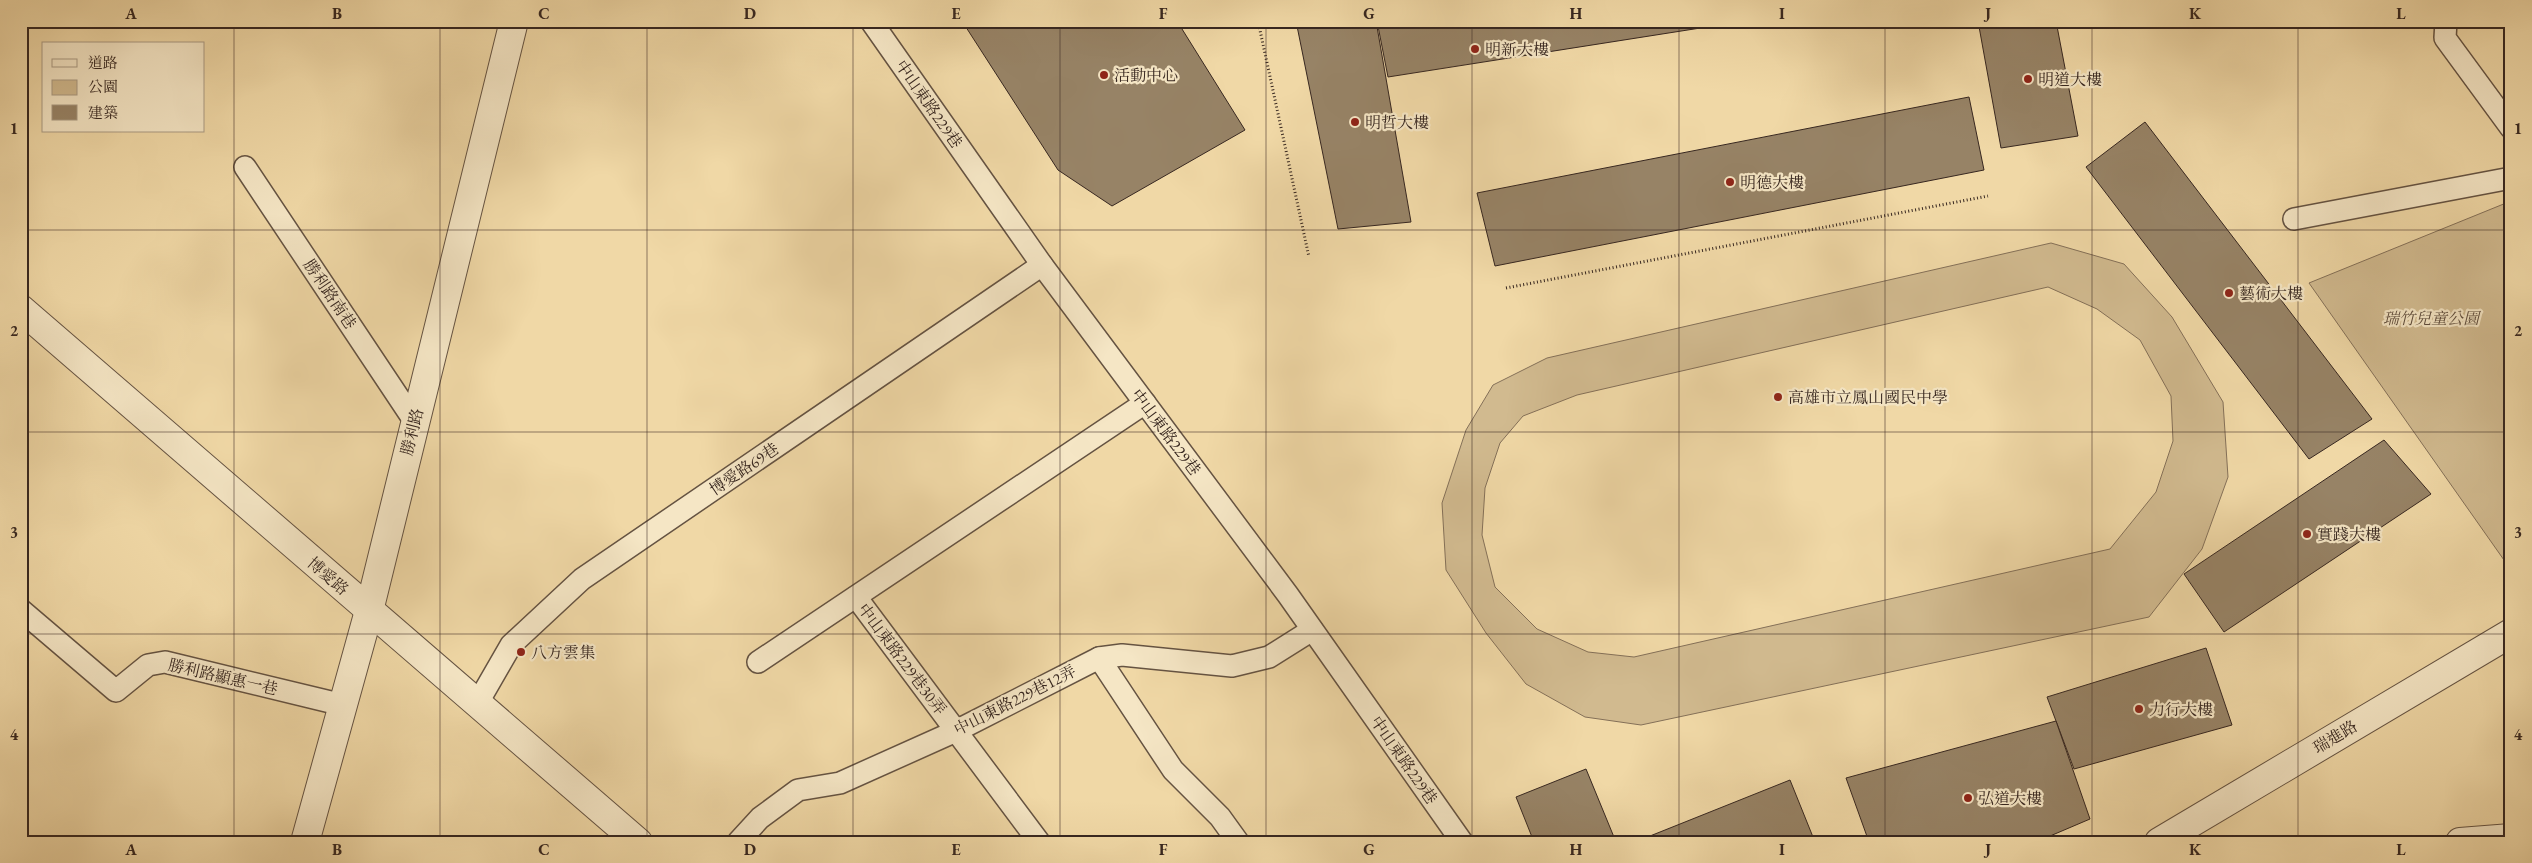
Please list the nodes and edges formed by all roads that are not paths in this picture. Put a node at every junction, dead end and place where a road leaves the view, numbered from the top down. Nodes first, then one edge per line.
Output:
1 (514, 21) edge
2 (871, 21) edge
3 (2446, 21) edge
4 (2511, 128) edge
5 (245, 167) dead end
6 (2511, 178) edge
7 (2294, 219) dead end
8 (1042, 265) junction
9 (21, 309) edge
10 (1145, 403) junction
11 (415, 422) junction
12 (856, 597) junction
13 (21, 610) edge
14 (369, 611) junction
15 (1312, 630) junction
16 (2511, 633) edge
17 (1099, 658) junction
18 (758, 662) dead end
19 (477, 704) junction
20 (343, 705) junction
21 (956, 731) junction
22 (2511, 838) edge
23 (305, 842) edge
24 (638, 842) edge
25 (738, 842) edge
26 (1038, 842) edge
27 (1238, 842) edge
28 (1462, 842) edge
29 (2159, 842) edge
30 (2460, 842) edge
31 (2469, 842) edge

1 - 11 street, 勝利路
2 - 8 lane, 中山東路229巷
3 - 4 lane
5 - 11 lane, 勝利路南巷
6 - 7 lane
8 - 10 lane, 中山東路229巷
8 - 19 lane, 博愛路69巷
9 - 14 street, 博愛路
10 - 12 lane
10 - 15 lane, 中山東路229巷
11 - 14 street, 勝利路
12 - 18 lane
12 - 21 lane, 中山東路229巷30弄
13 - 20 lane, 勝利路顯惠一巷
14 - 19 street, 博愛路
14 - 20 street, 勝利路
15 - 17 lane, 中山東路229巷12弄
15 - 28 lane, 中山東路229巷
16 - 29 street, 瑞進路
17 - 21 lane, 中山東路229巷12弄
17 - 27 lane
19 - 24 street, 博愛路
20 - 23 street, 勝利路
21 - 25 lane, 中山東路229巷12弄
21 - 26 lane, 中山東路229巷30弄
22 - 31 street
30 - 31 street

